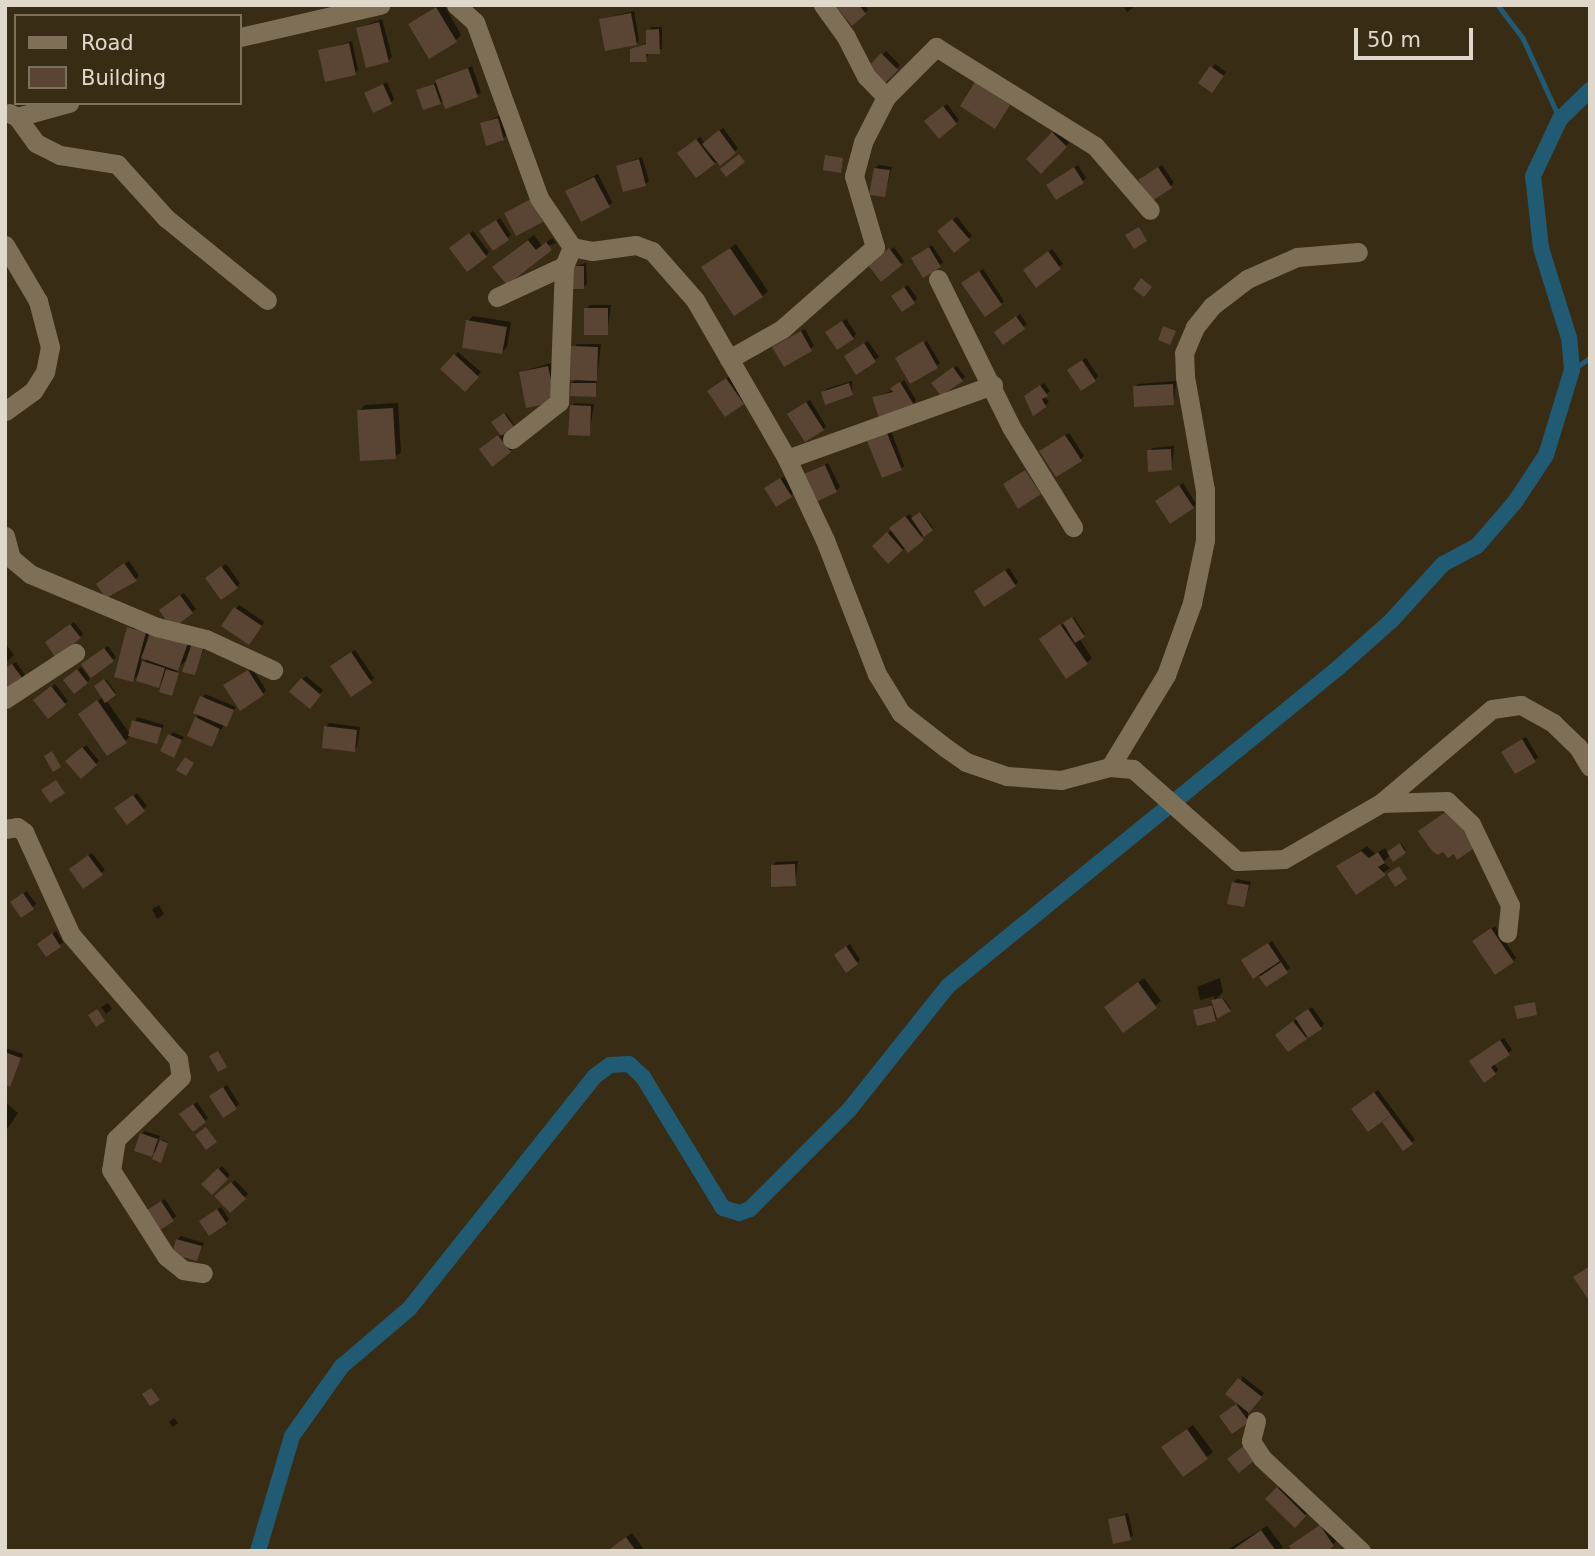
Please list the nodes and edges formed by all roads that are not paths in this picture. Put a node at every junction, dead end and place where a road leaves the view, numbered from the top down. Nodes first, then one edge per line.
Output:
1 (380, 5) edge
2 (456, 5) edge
3 (823, 5) edge
4 (475, 13) edge
5 (242, 37) edge
6 (886, 97) junction
7 (58, 105) edge
8 (11, 114) edge
9 (1150, 210) dead end
10 (5, 245) edge
11 (572, 247) junction
12 (1358, 252) dead end
13 (564, 266) junction
14 (938, 279) dead end
15 (497, 297) dead end
16 (267, 300) dead end
17 (729, 359) junction
18 (993, 385) junction
19 (5, 411) edge
20 (512, 439) dead end
21 (787, 459) junction
22 (1073, 527) dead end
23 (5, 536) edge
24 (75, 653) dead end
25 (273, 670) dead end
26 (5, 699) edge
27 (1110, 767) junction
28 (1590, 767) edge
29 (1381, 803) junction
30 (5, 829) edge
31 (1507, 933) dead end
32 (203, 1273) dead end
33 (1256, 1421) dead end
34 (1361, 1551) edge

1 - 5 street
2 - 4 street
3 - 6 street
4 - 11 street
6 - 9 street
6 - 17 street
7 - 8 street
8 - 16 street
10 - 19 street
11 - 13 street
11 - 17 street
12 - 27 street
13 - 15 street
13 - 20 street
14 - 18 street
17 - 21 street
18 - 21 street
18 - 22 street
21 - 27 street
23 - 25 street
24 - 26 street
27 - 29 street
28 - 29 street
29 - 31 street
30 - 32 street
33 - 34 street

